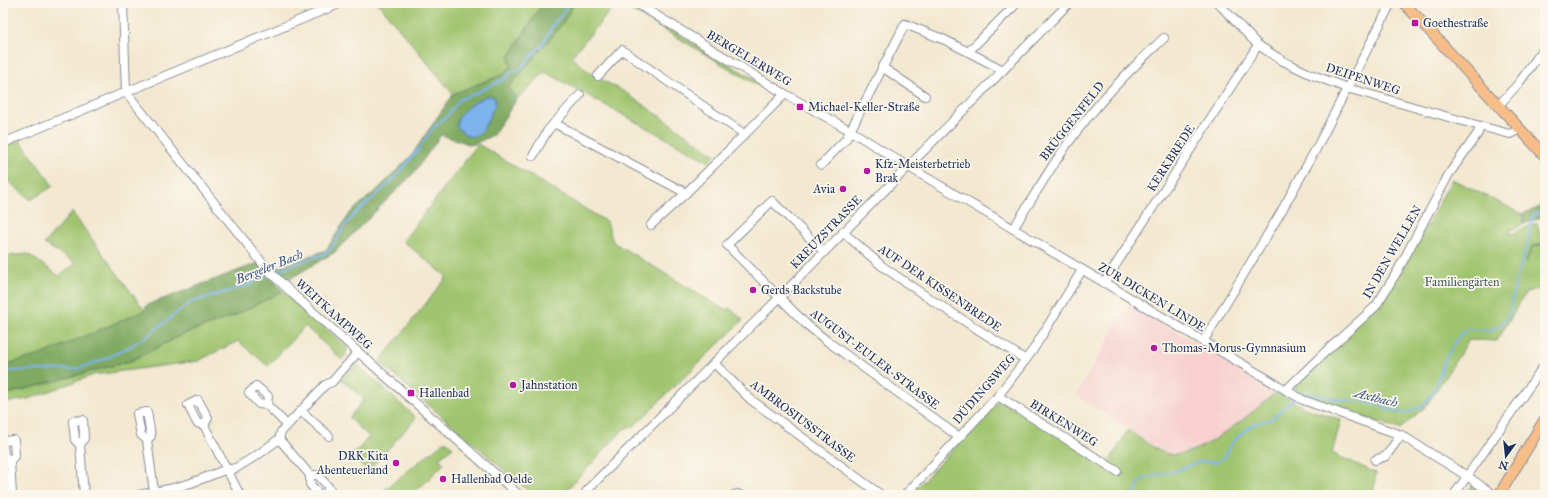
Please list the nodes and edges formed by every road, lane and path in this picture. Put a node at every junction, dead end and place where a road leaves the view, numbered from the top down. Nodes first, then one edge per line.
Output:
1 (122, 3) edge
2 (341, 3) edge
3 (636, 3) edge
4 (1017, 3) edge
5 (1069, 3) edge
6 (1218, 3) edge
7 (1391, 3) edge
8 (1404, 3) edge
9 (1164, 38) dead end
10 (1258, 45) junction
11 (1545, 47) edge
12 (969, 51) junction
13 (882, 67) junction
14 (1003, 70) junction
15 (598, 76) dead end
16 (1347, 88) junction
17 (126, 92) junction
18 (785, 94) junction
19 (580, 95) dead end
20 (925, 96) dead end
21 (1499, 105) junction
22 (554, 123) junction
23 (1480, 126) junction
24 (1520, 129) junction
25 (851, 131) junction
26 (744, 134) junction
27 (3, 143) edge
28 (533, 156) dead end
29 (1545, 156) edge
30 (821, 165) dead end
31 (907, 166) junction
32 (686, 193) junction
33 (651, 225) dead end
34 (1013, 229) junction
35 (843, 232) junction
36 (824, 252) junction
37 (1082, 270) junction
38 (1104, 283) junction
39 (779, 298) junction
40 (1203, 342) junction
41 (358, 352) junction
42 (1026, 360) junction
43 (714, 363) junction
44 (1545, 364) edge
45 (1286, 390) junction
46 (998, 396) junction
47 (267, 405) dead end
48 (301, 412) junction
49 (1545, 419) edge
50 (204, 425) dead end
51 (287, 425) junction
52 (1401, 435) junction
53 (329, 436) dead end
54 (959, 437) junction
55 (279, 439) junction
56 (147, 440) dead end
57 (3, 441) edge
58 (80, 445) dead end
59 (3, 446) edge
60 (1375, 460) dead end
61 (10, 461) junction
62 (228, 470) junction
63 (1117, 470) dead end
64 (310, 475) junction
65 (1467, 476) junction
66 (154, 492) junction
67 (170, 492) edge
68 (12, 495) edge
69 (84, 495) edge
70 (139, 495) edge
71 (240, 495) edge
72 (319, 495) edge
73 (323, 495) edge
74 (518, 495) edge
75 (584, 495) edge
76 (734, 495) edge
77 (740, 495) edge
78 (881, 495) edge
79 (905, 495) edge
80 (1454, 495) edge
81 (1494, 495) edge
82 (1499, 495) edge

1 - 17 street
2 - 17 street
3 - 18 street, BERGELERWEG
4 - 12 street
5 - 14 street, KREUZSTRASSE
6 - 10 street, DEIPENWEG
7 - 16 street
8 - 21 main road
9 - 34 street, BRÜGGENFELD
10 - 16 street, DEIPENWEG
10 - 38 street, KERKBREDE
11 - 21 street
12 - 13 street
12 - 14 street
13 - 20 street
13 - 25 street
14 - 31 street, KREUZSTRASSE
15 - 26 street
16 - 23 street, DEIPENWEG
16 - 40 street
17 - 27 street
17 - 41 street, WEITKAMPWEG
18 - 25 street, BERGELERWEG
18 - 26 street
19 - 22 street
21 - 24 main road
22 - 28 street
22 - 32 street
23 - 24 street, DEIPENWEG
23 - 45 street, IN DEN WELLEN
24 - 29 main road
25 - 30 street
25 - 31 street, BERGELERWEG
26 - 32 street
31 - 34 street, ZUR DICKEN LINDE
31 - 35 street, KREUZSTRASSE
32 - 33 street
34 - 37 street, ZUR DICKEN LINDE
35 - 36 street, KREUZSTRASSE
35 - 42 street, AUF DER KISSENBREDE
36 - 39 street, KREUZSTRASSE
36 - 39 street, AUGUST-EULER-STRASSE
37 - 38 street, ZUR DICKEN LINDE
37 - 42 street, DÜDINGSWEG
38 - 40 street, ZUR DICKEN LINDE
39 - 43 street, KREUZSTRASSE
39 - 54 street, AUGUST-EULER-STRASSE
40 - 45 street, ZUR DICKEN LINDE
41 - 48 street
41 - 74 street, WEITKAMPWEG
42 - 46 street, DÜDINGSWEG
43 - 75 street, KREUZSTRASSE
43 - 78 street, AMBROSIUSSTRASSE
44 - 65 street
45 - 52 street, ZUR DICKEN LINDE
46 - 54 street, DÜDINGSWEG
46 - 63 street, BIRKENWEG
47 - 51 street
48 - 51 street
48 - 53 street
49 - 82 main road
50 - 62 street
51 - 55 street
52 - 60 street
52 - 65 street, ZUR DICKEN LINDE
54 - 79 street, DÜDINGSWEG
55 - 62 street
55 - 64 street
56 - 66 street
57 - 61 street
58 - 69 street
59 - 61 street
61 - 68 street
62 - 67 street
62 - 71 street
64 - 72 street
64 - 73 street
65 - 80 street
65 - 81 street, ZUR DICKEN LINDE
66 - 67 street
66 - 70 street
76 - 77 street

